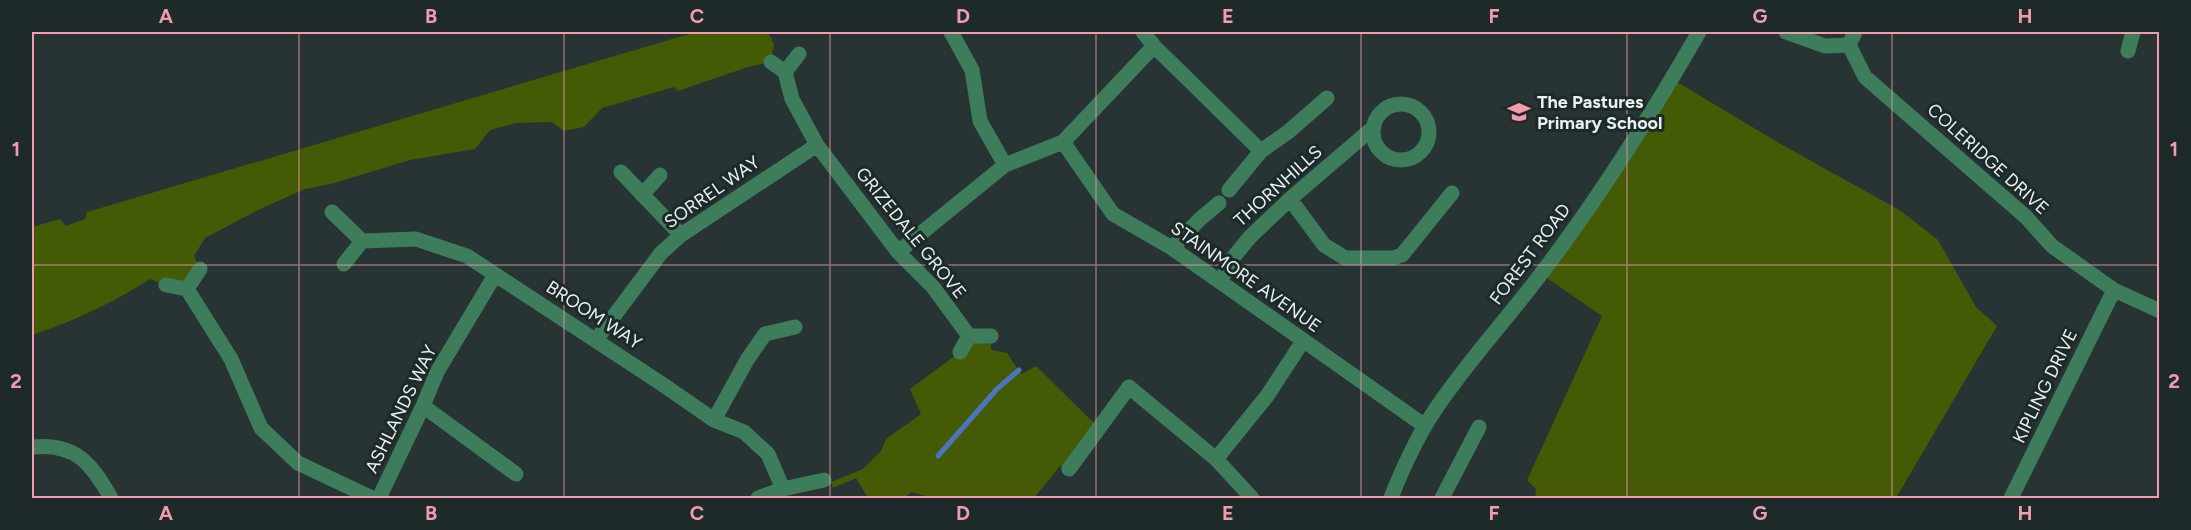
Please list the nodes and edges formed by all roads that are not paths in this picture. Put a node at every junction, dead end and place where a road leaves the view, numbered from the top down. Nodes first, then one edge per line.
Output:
1 (951, 32) edge
2 (1143, 32) edge
3 (1699, 32) edge
4 (1786, 32) edge
5 (2133, 32) edge
6 (1852, 38) edge
7 (1154, 46) junction
8 (2127, 51) dead end
9 (799, 54) dead end
10 (771, 62) dead end
11 (785, 72) junction
12 (1327, 98) dead end
13 (1374, 127) dead end
14 (1063, 142) junction
15 (817, 145) junction
16 (1261, 151) junction
17 (1005, 165) junction
18 (621, 172) dead end
19 (660, 175) dead end
20 (1229, 190) dead end
21 (1452, 193) dead end
22 (642, 195) junction
23 (1290, 199) junction
24 (1219, 203) dead end
25 (332, 212) dead end
26 (681, 235) junction
27 (362, 241) junction
28 (1172, 248) junction
29 (898, 252) junction
30 (344, 264) dead end
31 (200, 268) dead end
32 (495, 275) junction
33 (1220, 282) junction
34 (166, 285) dead end
35 (188, 289) junction
36 (2114, 290) junction
37 (2160, 311) edge
38 (795, 327) dead end
39 (969, 336) junction
40 (991, 336) dead end
41 (596, 340) junction
42 (1303, 341) junction
43 (960, 352) dead end
44 (423, 406) junction
45 (714, 420) junction
46 (1425, 426) junction
47 (1479, 428) dead end
48 (32, 447) edge
49 (1216, 459) junction
50 (1069, 469) dead end
51 (516, 474) dead end
52 (824, 480) dead end
53 (783, 489) junction
54 (111, 498) edge
55 (372, 498) edge
56 (379, 498) edge
57 (758, 498) edge
58 (1252, 498) edge
59 (1391, 498) edge
60 (1442, 498) edge
61 (2011, 498) edge

1 - 17 street
2 - 7 street
3 - 46 street, FOREST ROAD
4 - 6 street
5 - 8 street
6 - 36 street, COLERIDGE DRIVE
7 - 14 street
7 - 16 street
9 - 11 street
10 - 11 street
11 - 15 street, GRIZEDALE GROVE
12 - 16 street
13 - 23 street, THORNHILLS
14 - 17 street
14 - 28 street, STAINMORE AVENUE
15 - 26 street, SORREL WAY
15 - 29 street, GRIZEDALE GROVE
16 - 20 street
17 - 29 street
18 - 22 street
19 - 22 street
21 - 23 street
22 - 26 street
23 - 33 street, THORNHILLS
24 - 28 street
25 - 27 street
26 - 41 street, SORREL WAY
27 - 30 street
27 - 32 street, BROOM WAY
28 - 33 street, STAINMORE AVENUE
29 - 39 street, GRIZEDALE GROVE
31 - 35 street
32 - 41 street, BROOM WAY
32 - 44 street, ASHLANDS WAY
33 - 42 street, STAINMORE AVENUE
34 - 35 street
35 - 55 street
36 - 37 street, COLERIDGE DRIVE
36 - 61 street, KIPLING DRIVE
38 - 45 street
39 - 40 street
39 - 43 street
41 - 45 street, BROOM WAY
42 - 46 street, STAINMORE AVENUE
42 - 49 street
44 - 51 street
44 - 56 street, ASHLANDS WAY
45 - 53 street, BROOM WAY
46 - 59 street, FOREST ROAD
47 - 60 street
48 - 54 street
49 - 50 street
49 - 58 street
52 - 53 street
53 - 57 street

